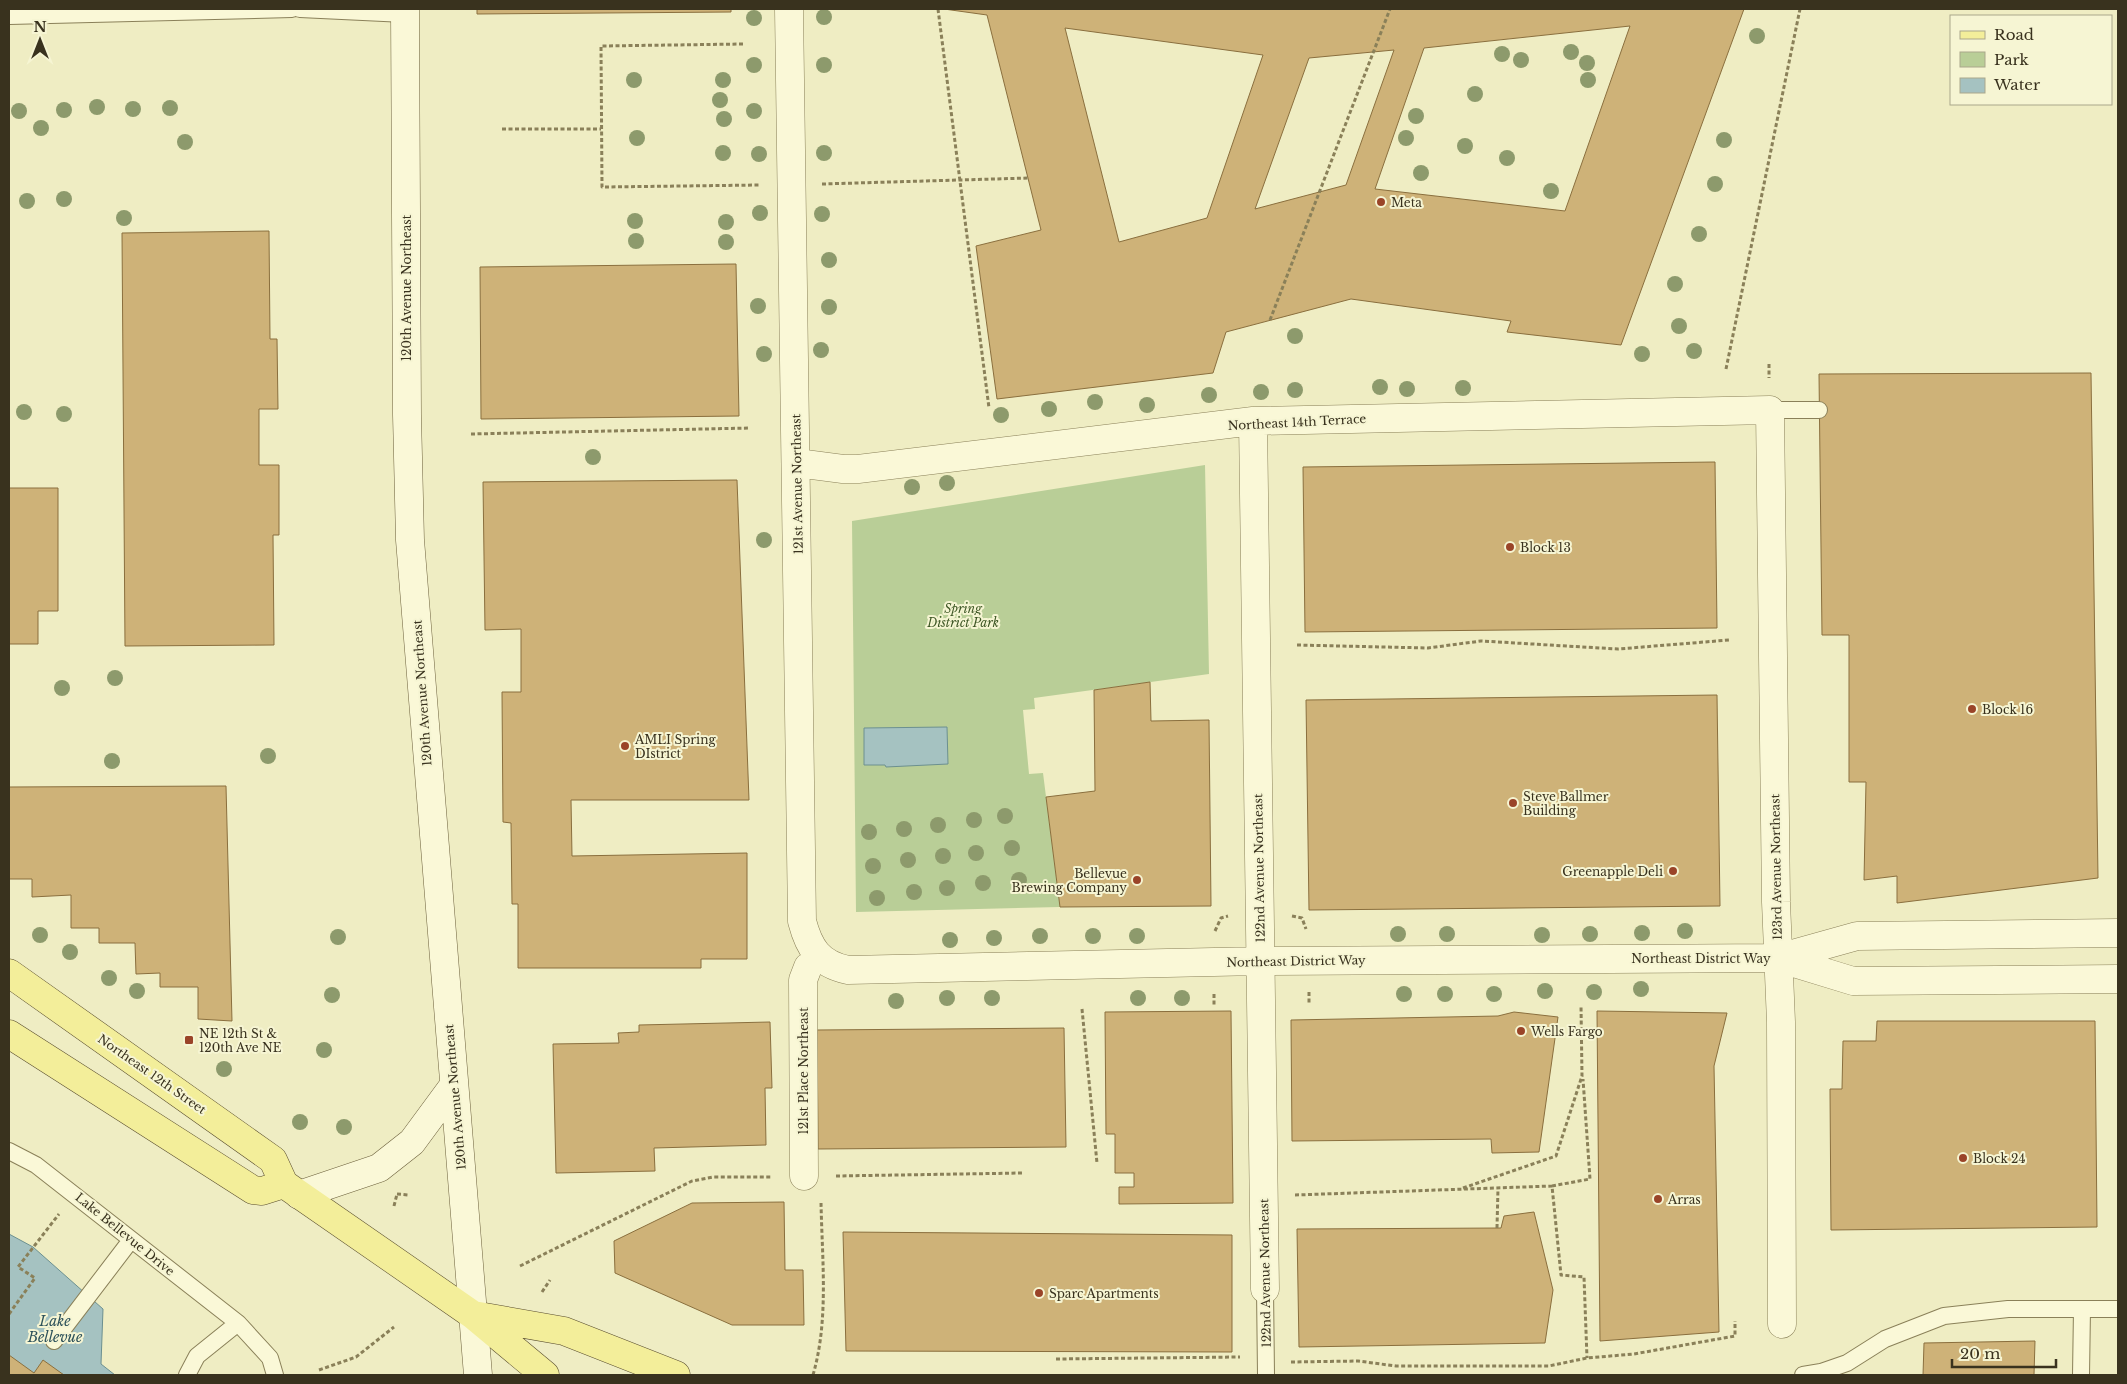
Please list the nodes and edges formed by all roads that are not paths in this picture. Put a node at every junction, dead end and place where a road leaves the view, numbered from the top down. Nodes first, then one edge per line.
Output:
1 (292, 9) edge
2 (300, 9) edge
3 (790, 9) edge
4 (405, 11) edge
5 (9, 16) edge
6 (1770, 410) junction
7 (1819, 410) dead end
8 (1253, 422) junction
9 (797, 463) junction
10 (2118, 933) edge
11 (1778, 958) junction
12 (813, 961) junction
13 (1260, 961) junction
14 (9, 973) edge
15 (2118, 979) edge
16 (9, 1034) edge
17 (454, 1085) junction
18 (9, 1151) edge
19 (812, 1176) road end
20 (292, 1190) junction
21 (131, 1240) junction
22 (1265, 1289) joint
23 (2082, 1309) junction
24 (2118, 1309) edge
25 (473, 1314) junction
26 (238, 1323) junction
27 (1782, 1324) dead end
28 (54, 1341) dead end
29 (187, 1375) edge
30 (276, 1375) edge
31 (478, 1375) edge
32 (545, 1375) edge
33 (676, 1375) edge
34 (1266, 1375) edge
35 (1803, 1375) edge
36 (2082, 1375) edge

1 - 5 lane
2 - 4 lane
3 - 9 street, 121st Avenue Northeast
4 - 17 street, 120th Avenue Northeast
6 - 7 lane
6 - 8 street, Northeast 14th Terrace
6 - 11 street, 123rd Avenue Northeast
8 - 9 street, Northeast 14th Terrace
8 - 13 street, 122nd Avenue Northeast
9 - 12 street, 121st Avenue Northeast
10 - 11 street, Northeast District Way
11 - 13 street, Northeast District Way
11 - 15 street, Northeast District Way
11 - 27 street, 123rd Avenue Northeast
12 - 13 street, Northeast District Way
12 - 19 street, 121st Place Northeast
13 - 22 street, 122nd Avenue Northeast
14 - 20 main road, Northeast 12th Street
16 - 20 main road
17 - 20 street
17 - 25 street, 120th Avenue Northeast
18 - 21 lane, Lake Bellevue Drive
20 - 25 main road
21 - 26 lane, Lake Bellevue Drive
21 - 28 lane
22 - 34 lane, 122nd Avenue Northeast
23 - 24 lane
23 - 35 lane
23 - 36 lane
25 - 31 street, 120th Avenue Northeast
25 - 32 main road
25 - 33 main road
26 - 29 lane
26 - 30 lane, Lake Bellevue Drive

